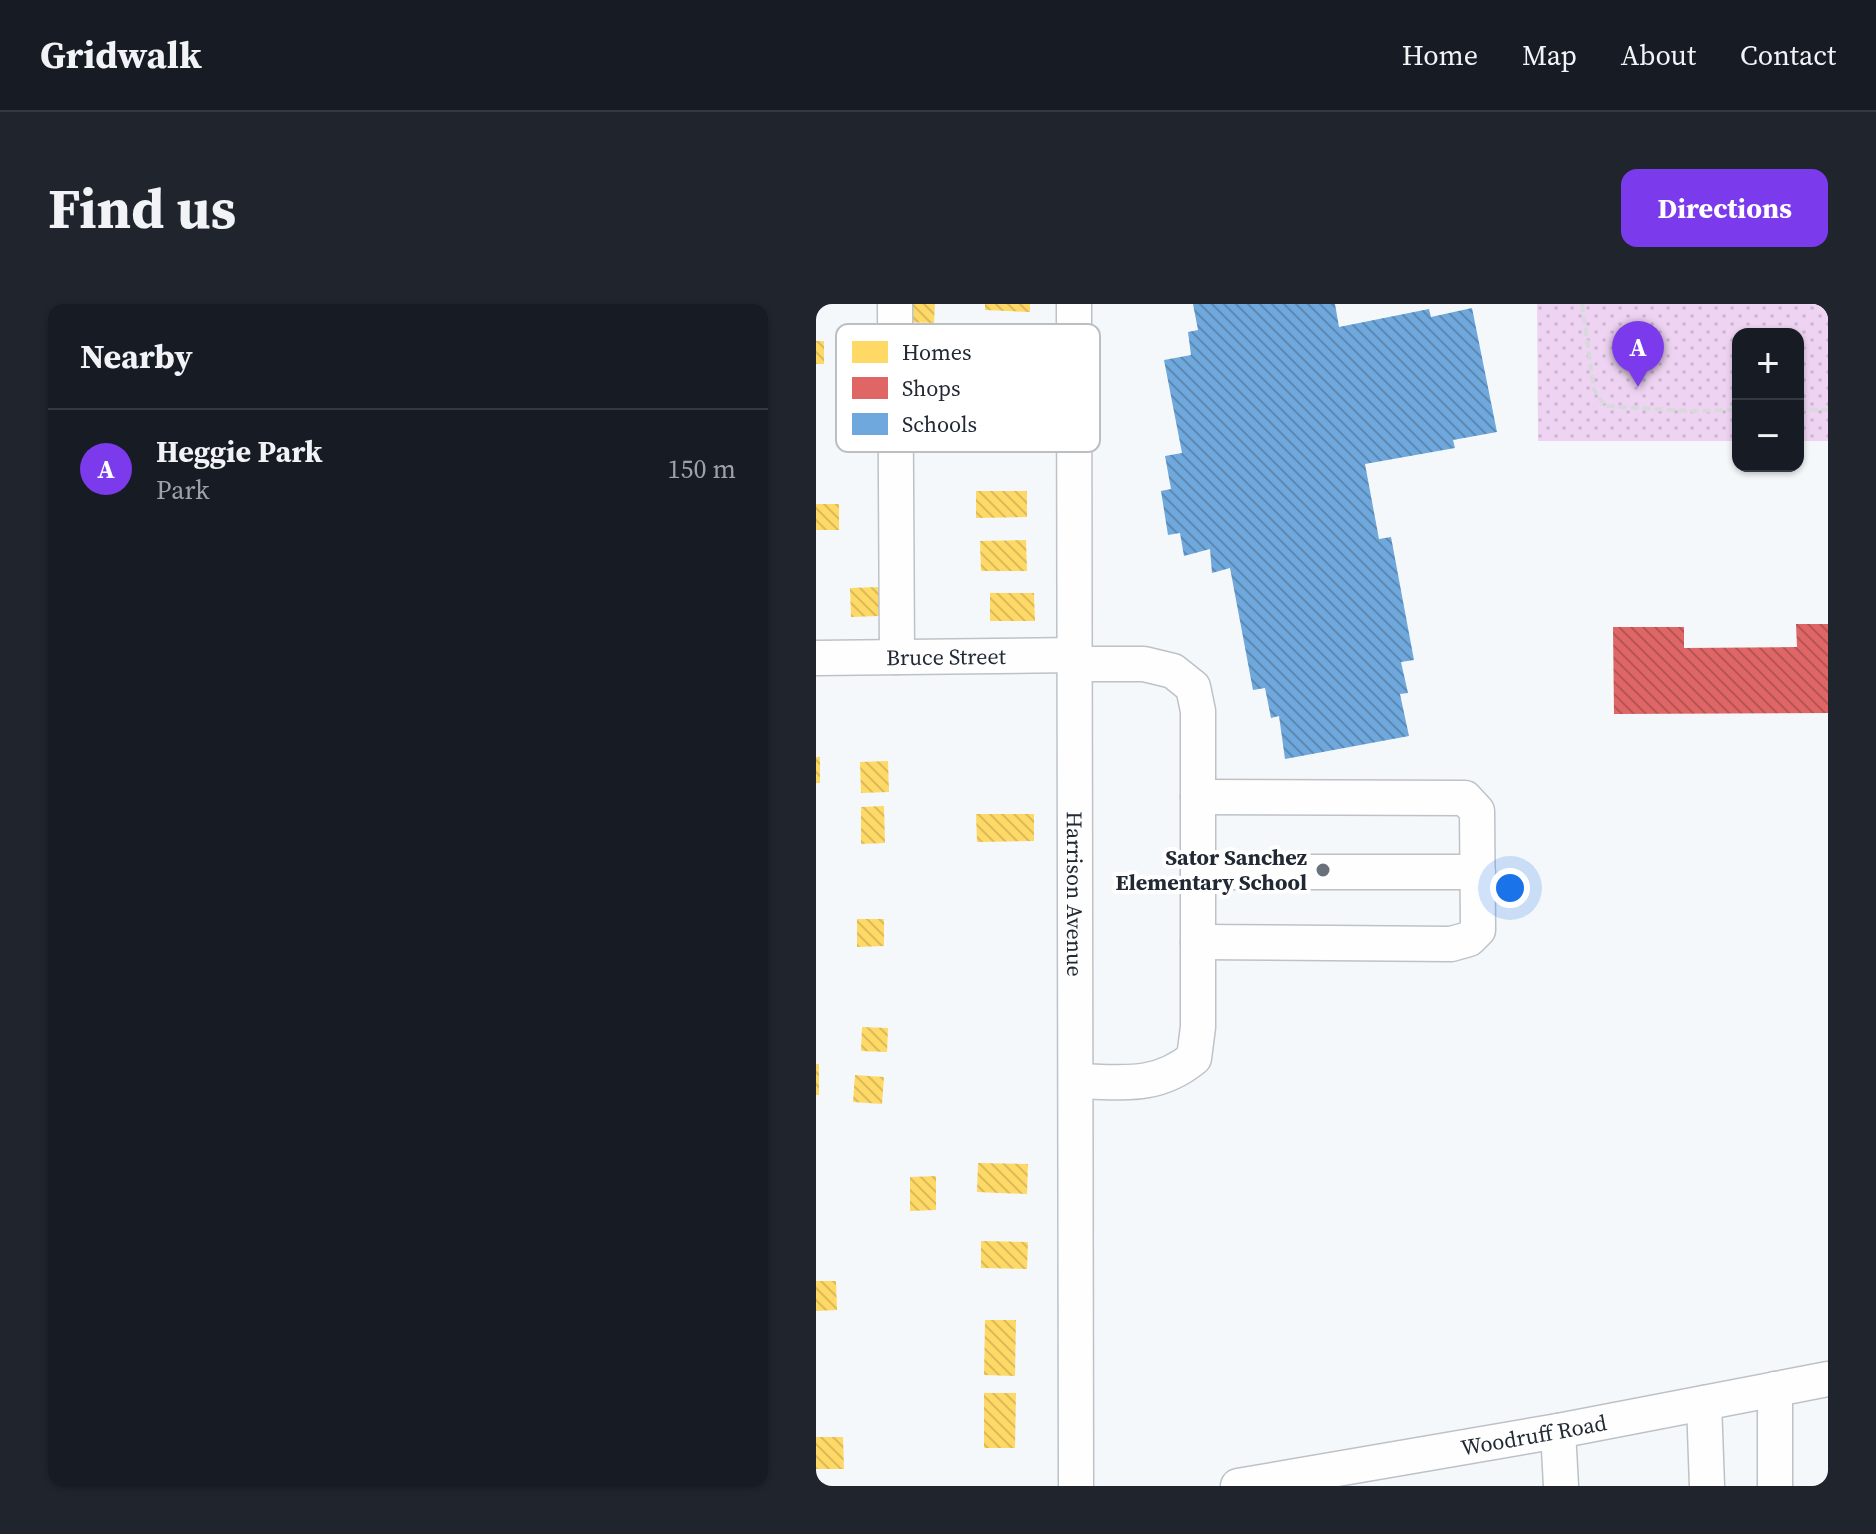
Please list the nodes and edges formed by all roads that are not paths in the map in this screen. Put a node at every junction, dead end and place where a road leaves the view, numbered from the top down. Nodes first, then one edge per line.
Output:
1 (895, 304) edge
2 (1074, 304) edge
3 (895, 324) edge
4 (1074, 324) edge
5 (896, 452) edge
6 (1075, 452) edge
7 (897, 657) junction
8 (816, 658) edge
9 (1076, 660) junction
10 (1198, 797) junction
11 (1198, 872) junction
12 (1478, 872) junction
13 (1198, 942) junction
14 (1076, 1081) junction
15 (1828, 1379) edge
16 (1775, 1389) junction
17 (1704, 1403) junction
18 (1558, 1431) junction
19 (1076, 1486) edge
20 (1238, 1486) edge
21 (1561, 1486) edge
22 (1707, 1486) edge
23 (1775, 1486) edge

1 - 3 street
2 - 4 street, Harrison Avenue
5 - 7 street
6 - 9 street, Harrison Avenue
7 - 8 street, Bruce Street
7 - 9 street, Bruce Street
9 - 10 street, Bruce Street
9 - 14 street, Harrison Avenue
10 - 11 street
10 - 12 street
11 - 12 street
11 - 13 street
12 - 13 street
13 - 14 street
14 - 19 street, Harrison Avenue
15 - 16 street, Woodruff Road
16 - 17 street, Woodruff Road
16 - 23 street
17 - 18 street, Woodruff Road
17 - 22 street
18 - 20 street, Woodruff Road
18 - 21 street

